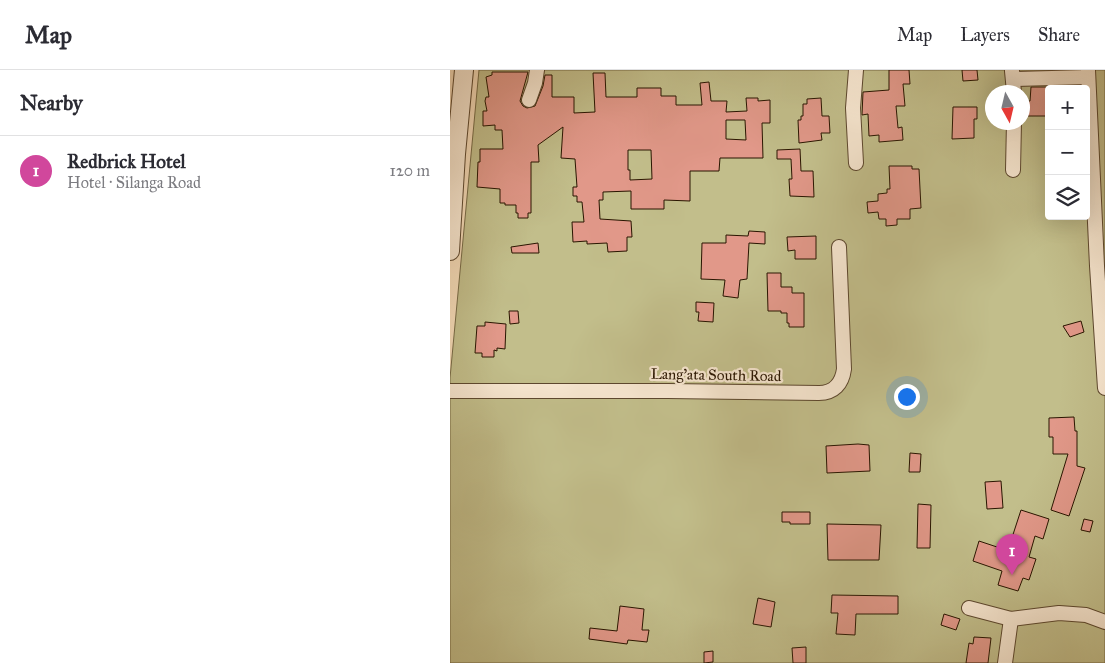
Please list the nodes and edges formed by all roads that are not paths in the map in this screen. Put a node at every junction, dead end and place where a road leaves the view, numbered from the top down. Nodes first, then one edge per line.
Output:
1 (464, 70) edge
2 (537, 70) edge
3 (856, 70) edge
4 (1088, 73) edge
5 (1013, 81) edge
6 (528, 100) dead end
7 (1014, 130) edge
8 (856, 163) dead end
9 (1013, 170) dead end
10 (451, 204) edge
11 (838, 247) dead end
12 (450, 251) edge
13 (1105, 388) edge
14 (450, 392) edge
15 (969, 608) dead end
16 (1011, 619) junction
17 (1105, 622) edge
18 (1005, 663) edge

1 - 10 street
2 - 6 street
3 - 8 street
4 - 5 street
4 - 13 street
7 - 9 street
10 - 12 street
11 - 14 street, Lang'ata South Road
15 - 16 street
16 - 17 street
16 - 18 street

